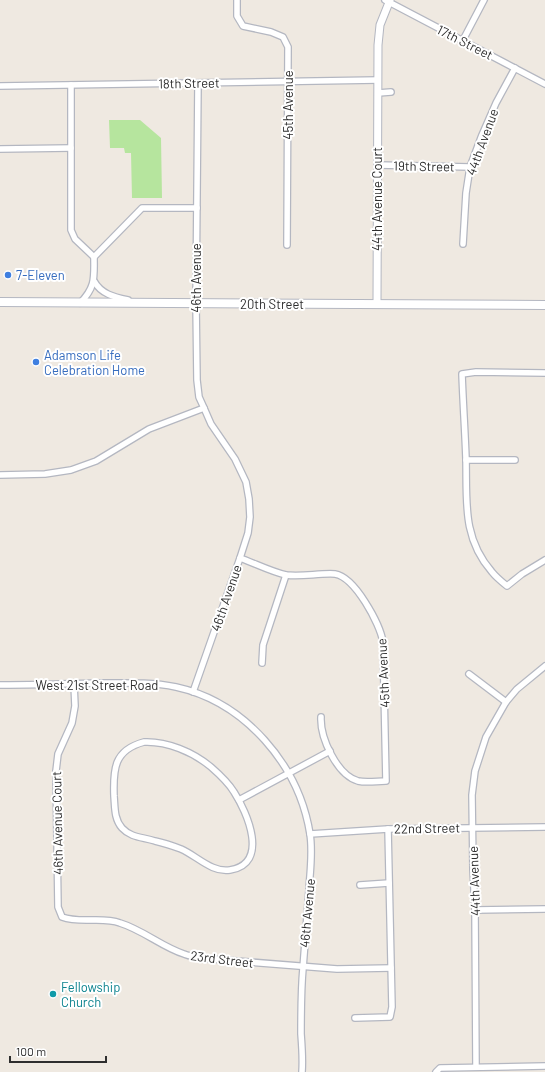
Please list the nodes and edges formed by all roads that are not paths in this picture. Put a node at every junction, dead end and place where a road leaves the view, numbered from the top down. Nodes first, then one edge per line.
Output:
1 (236, 0) edge
2 (484, 0) edge
3 (388, 1) edge
4 (463, 40) junction
5 (515, 68) junction
6 (378, 80) junction
7 (288, 82) junction
8 (198, 83) junction
9 (545, 84) edge
10 (71, 85) junction
11 (0, 86) edge
12 (391, 92) dead end
13 (378, 93) junction
14 (71, 148) junction
15 (0, 149) edge
16 (378, 165) junction
17 (470, 167) junction
18 (197, 208) junction
19 (463, 244) dead end
20 (287, 245) dead end
21 (94, 256) junction
22 (94, 281) junction
23 (0, 302) edge
24 (80, 303) junction
25 (145, 303) junction
26 (196, 303) junction
27 (377, 304) junction
28 (545, 305) edge
29 (545, 372) edge
30 (204, 408) junction
31 (466, 460) junction
32 (515, 460) dead end
33 (0, 475) edge
34 (240, 558) junction
35 (545, 560) edge
36 (286, 575) junction
37 (262, 663) dead end
38 (545, 666) edge
39 (468, 674) dead end
40 (74, 684) junction
41 (0, 685) edge
42 (193, 692) junction
43 (506, 702) junction
44 (321, 717) dead end
45 (330, 751) junction
46 (289, 773) junction
47 (239, 800) junction
48 (473, 828) junction
49 (545, 828) edge
50 (388, 829) junction
51 (310, 834) junction
52 (389, 883) junction
53 (360, 885) dead end
54 (545, 909) edge
55 (475, 910) junction
56 (62, 917) joint
57 (303, 967) junction
58 (391, 968) junction
59 (355, 1018) dead end
60 (545, 1066) edge
61 (476, 1067) junction
62 (491, 1069) edge
63 (438, 1070) edge
64 (302, 1072) edge

1 - 7 street, 45th Avenue
2 - 4 street
3 - 4 street, 17th Street
3 - 6 street, 44th Avenue Court
4 - 5 street, 17th Street
5 - 9 street, 17th Street
5 - 17 street, 44th Avenue
6 - 7 street, 18th Street
6 - 13 street, 44th Avenue Court
7 - 8 street, 18th Street
7 - 20 street, 45th Avenue
8 - 10 street, 18th Street
8 - 18 street, 46th Avenue
10 - 11 street, 18th Street
10 - 14 street
12 - 13 street
13 - 16 street, 44th Avenue Court
14 - 15 street
14 - 21 street
16 - 17 street, 19th Street
16 - 27 street, 44th Avenue Court
17 - 19 street, 44th Avenue
18 - 21 street
18 - 26 street, 46th Avenue
21 - 22 street
22 - 24 street
22 - 25 street
23 - 24 main road, 20th Street
24 - 25 main road, 20th Street
25 - 26 main road, 20th Street
26 - 27 main road, 20th Street
26 - 30 street, 46th Avenue
27 - 28 main road, 20th Street
29 - 31 street
30 - 33 street
30 - 34 street, 46th Avenue
31 - 32 street
31 - 35 street
34 - 36 street
34 - 42 street, 46th Avenue
36 - 37 street
36 - 45 street, 45th Avenue
38 - 43 street, 44th Avenue
39 - 43 street
40 - 41 street, West 21st Street Road
40 - 42 street, West 21st Street Road
40 - 56 street, 46th Avenue Court
42 - 46 street, 46th Avenue
43 - 48 street, 44th Avenue
44 - 45 street
45 - 46 street
46 - 47 street
46 - 51 street, 46th Avenue
47 - 47 street
48 - 49 street, 22nd Street
48 - 50 street, 22nd Street
48 - 55 street, 44th Avenue
50 - 51 street, 22nd Street
50 - 52 street
51 - 57 street, 46th Avenue
52 - 53 street
52 - 58 street
54 - 55 street
55 - 61 street, 44th Avenue
56 - 57 street, 23rd Street
57 - 58 street, 23rd Street
57 - 64 street, 46th Avenue
58 - 59 street
60 - 62 street
61 - 62 street
61 - 63 street

